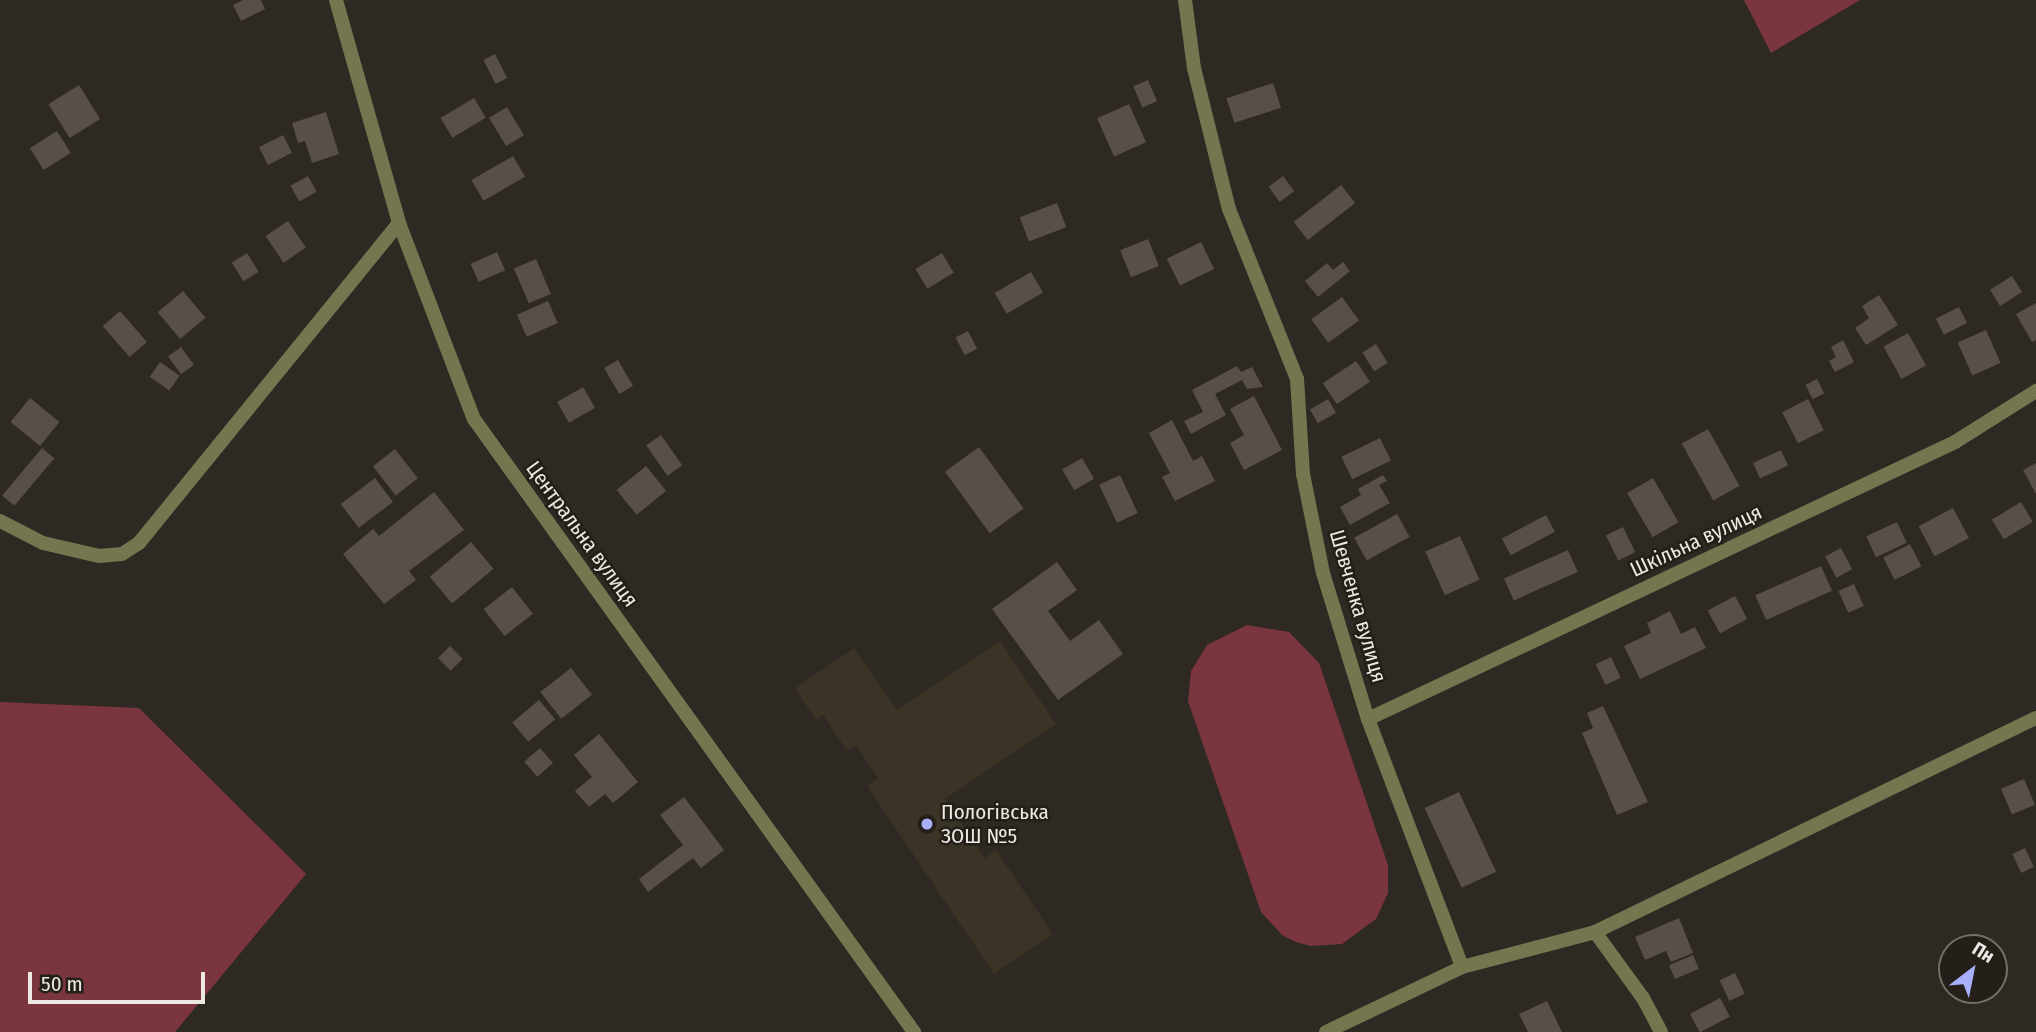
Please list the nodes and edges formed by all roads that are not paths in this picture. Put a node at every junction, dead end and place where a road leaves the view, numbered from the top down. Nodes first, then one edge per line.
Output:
1 (336, 0) edge
2 (1185, 0) edge
3 (399, 223) junction
4 (2036, 391) edge
5 (0, 522) edge
6 (2036, 718) edge
7 (1368, 719) junction
8 (1595, 932) junction
9 (1461, 967) junction
10 (914, 1032) edge
11 (1326, 1032) edge
12 (1661, 1032) edge

1 - 3 street, Центральна вулиця
2 - 7 street, Шевченка вулиця
3 - 5 street
3 - 10 street, Центральна вулиця
4 - 7 street, Шкільна вулиця
6 - 8 street
7 - 9 street, Шевченка вулиця
8 - 9 street
8 - 12 street
9 - 11 street

